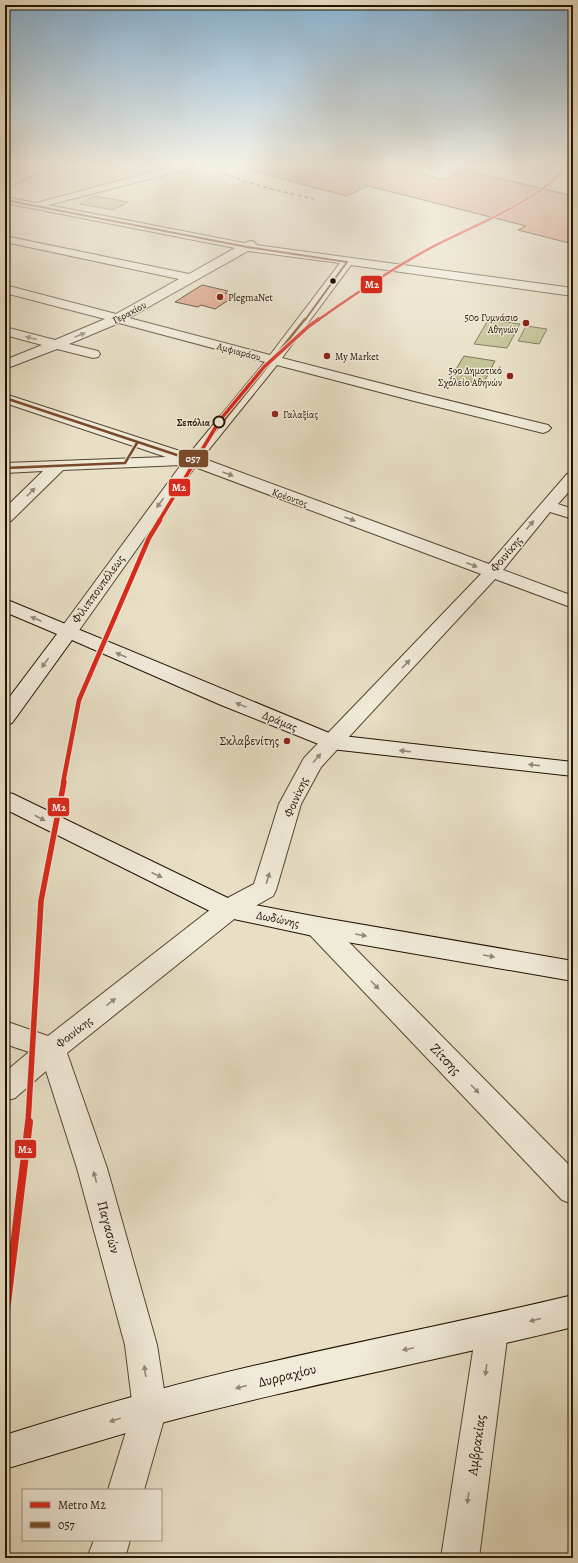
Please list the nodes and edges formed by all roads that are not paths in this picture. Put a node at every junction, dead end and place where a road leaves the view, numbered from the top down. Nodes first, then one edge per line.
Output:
1 (194, 237) edge
2 (5, 239) edge
3 (247, 247) junction
4 (347, 262) junction
5 (191, 278) junction
6 (5, 289) edge
7 (573, 292) edge
8 (117, 319) junction
9 (5, 331) edge
10 (57, 345) junction
11 (93, 354) dead end
12 (272, 359) junction
13 (5, 365) edge
14 (5, 398) edge
15 (543, 428) dead end
16 (137, 443) junction
17 (192, 460) junction
18 (125, 463) junction
19 (58, 466) junction
20 (5, 468) edge
21 (573, 477) edge
22 (547, 506) junction
23 (573, 514) edge
24 (5, 517) edge
25 (491, 572) junction
26 (573, 602) edge
27 (5, 605) edge
28 (68, 632) junction
29 (5, 718) edge
30 (331, 742) junction
31 (573, 769) edge
32 (5, 800) edge
33 (229, 909) junction
34 (318, 927) junction
35 (573, 971) edge
36 (5, 1032) edge
37 (52, 1049) junction
38 (5, 1089) edge
39 (573, 1190) edge
40 (573, 1311) edge
41 (492, 1331) junction
42 (150, 1409) junction
43 (5, 1452) edge
44 (126, 1489) edge
45 (112, 1541) edge
46 (106, 1558) edge
47 (460, 1558) edge

1 - 3 street
2 - 5 street
3 - 4 street
3 - 5 street, Γερακίου
4 - 7 street
4 - 12 street, Φιλιππουπόλεως
5 - 8 street, Γερακίου
6 - 8 street, Αμφιαράου
10 -> 8 street, Γερακίου
8 - 12 street, Αμφιαράου
10 -> 9 street
10 - 11 street
10 - 13 street, Γερακίου
12 - 15 street, Αμφιαράου
12 - 17 street, Φιλιππουπόλεως
14 - 16 street, Κρέοντος
16 - 17 street, Κρέοντος
16 - 18 street
17 - 18 street
17 -> 25 street, Κρέοντος
17 -> 28 street, Φιλιππουπόλεως
18 - 19 street
19 - 20 street
24 -> 19 street
21 - 22 street, Φοινίκης
22 - 23 street
25 -> 22 street, Φοινίκης
25 - 26 street, Κρέοντος
30 -> 25 street, Φοινίκης
28 -> 27 street, Δράμας
28 -> 29 street, Φιλιππουπόλεως
30 -> 28 street, Δράμας
31 -> 30 street, Δράμας
33 -> 30 street, Φοινίκης
32 -> 33 street, Δωδώνης
33 - 34 street, Δωδώνης
37 -> 33 street, Φοινίκης
34 -> 35 street, Δωδώνης
34 -> 39 street, Ζίτσης
36 - 37 street
37 - 38 street, Φοινίκης
42 -> 37 street, Παγασών
40 -> 41 street, Δυρραχίου
41 -> 42 street, Δυρραχίου
41 -> 47 street, Αμβρακίας
42 -> 43 street, Δυρραχίου
42 - 44 street
45 - 46 street

